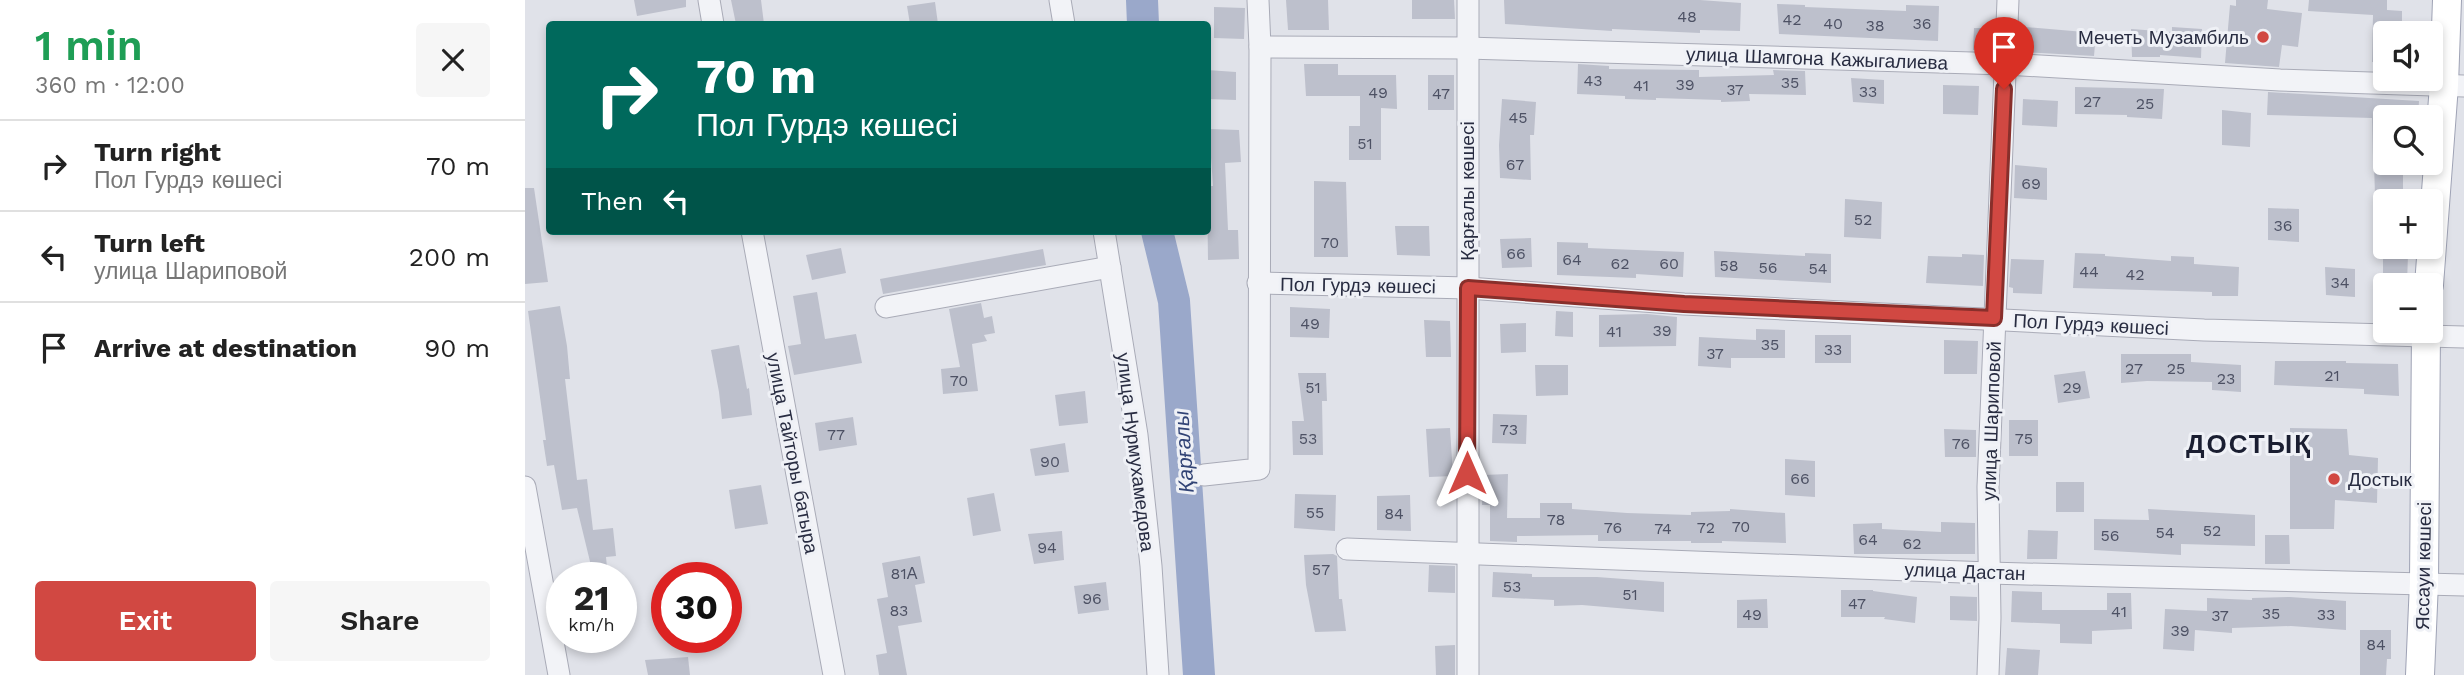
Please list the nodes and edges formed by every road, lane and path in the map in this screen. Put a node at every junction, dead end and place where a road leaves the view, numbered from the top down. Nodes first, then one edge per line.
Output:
1 (709, 0) edge
2 (1060, 0) edge
3 (1258, 0) edge
4 (1468, 0) edge
5 (2008, 0) edge
6 (2447, 0) edge
7 (712, 21) edge
8 (1064, 21) edge
9 (1260, 47) junction
10 (1467, 48) junction
11 (2006, 64) junction
12 (2454, 86) edge
13 (753, 235) edge
14 (1105, 235) edge
15 (1110, 267) junction
16 (2431, 273) edge
17 (1258, 283) junction
18 (1468, 288) junction
19 (886, 307) dead end
20 (1994, 318) junction
21 (2373, 332) edge
22 (2443, 335) edge
23 (2464, 337) edge
24 (2426, 343) edge
25 (1204, 475) dead end
26 (525, 488) edge
27 (1347, 549) dead end
28 (1467, 552) junction
29 (1989, 573) junction
30 (2424, 582) junction
31 (2464, 585) edge
32 (559, 675) edge
33 (834, 675) edge
34 (1158, 675) edge
35 (1468, 675) edge
36 (1988, 675) edge
37 (2420, 675) edge

1 - 7 street
2 - 8 street
3 - 9 street
4 - 10 street, Қарғалы көшесі
5 - 11 street, улица Шариповой
6 - 12 main road
9 - 10 street, улица Шамгона Кажыгалиева
9 - 17 street, Пол Гурдэ көшесі
10 - 11 street, улица Шамгона Кажыгалиева
10 - 18 street, Қарғалы көшесі
11 - 12 street, улица Шамгона Кажыгалиева
11 - 20 street, улица Шариповой
12 - 16 main road
13 - 33 street, улица Тайторы батыра
14 - 15 street, улица Нурмухамедова
15 - 19 street
15 - 34 street, улица Нурмухамедова
17 - 18 street, Пол Гурдэ көшесі
17 - 25 street, Пол Гурдэ көшесі
18 - 20 street, Пол Гурдэ көшесі
18 - 28 street, Қарғалы көшесі
20 - 21 street, Пол Гурдэ көшесі
20 - 29 street, улица Шариповой
22 - 23 street, Пол Гурдэ көшесі
24 - 30 main road, Яссауи көшесі
26 - 32 street
27 - 28 street, улица Дастан
28 - 29 street, улица Дастан
28 - 35 street, Қарғалы көшесі
29 - 30 street, улица Дастан
29 - 36 street, улица Шариповой
30 - 31 street, улица Дастан
30 - 37 main road, Яссауи көшесі

